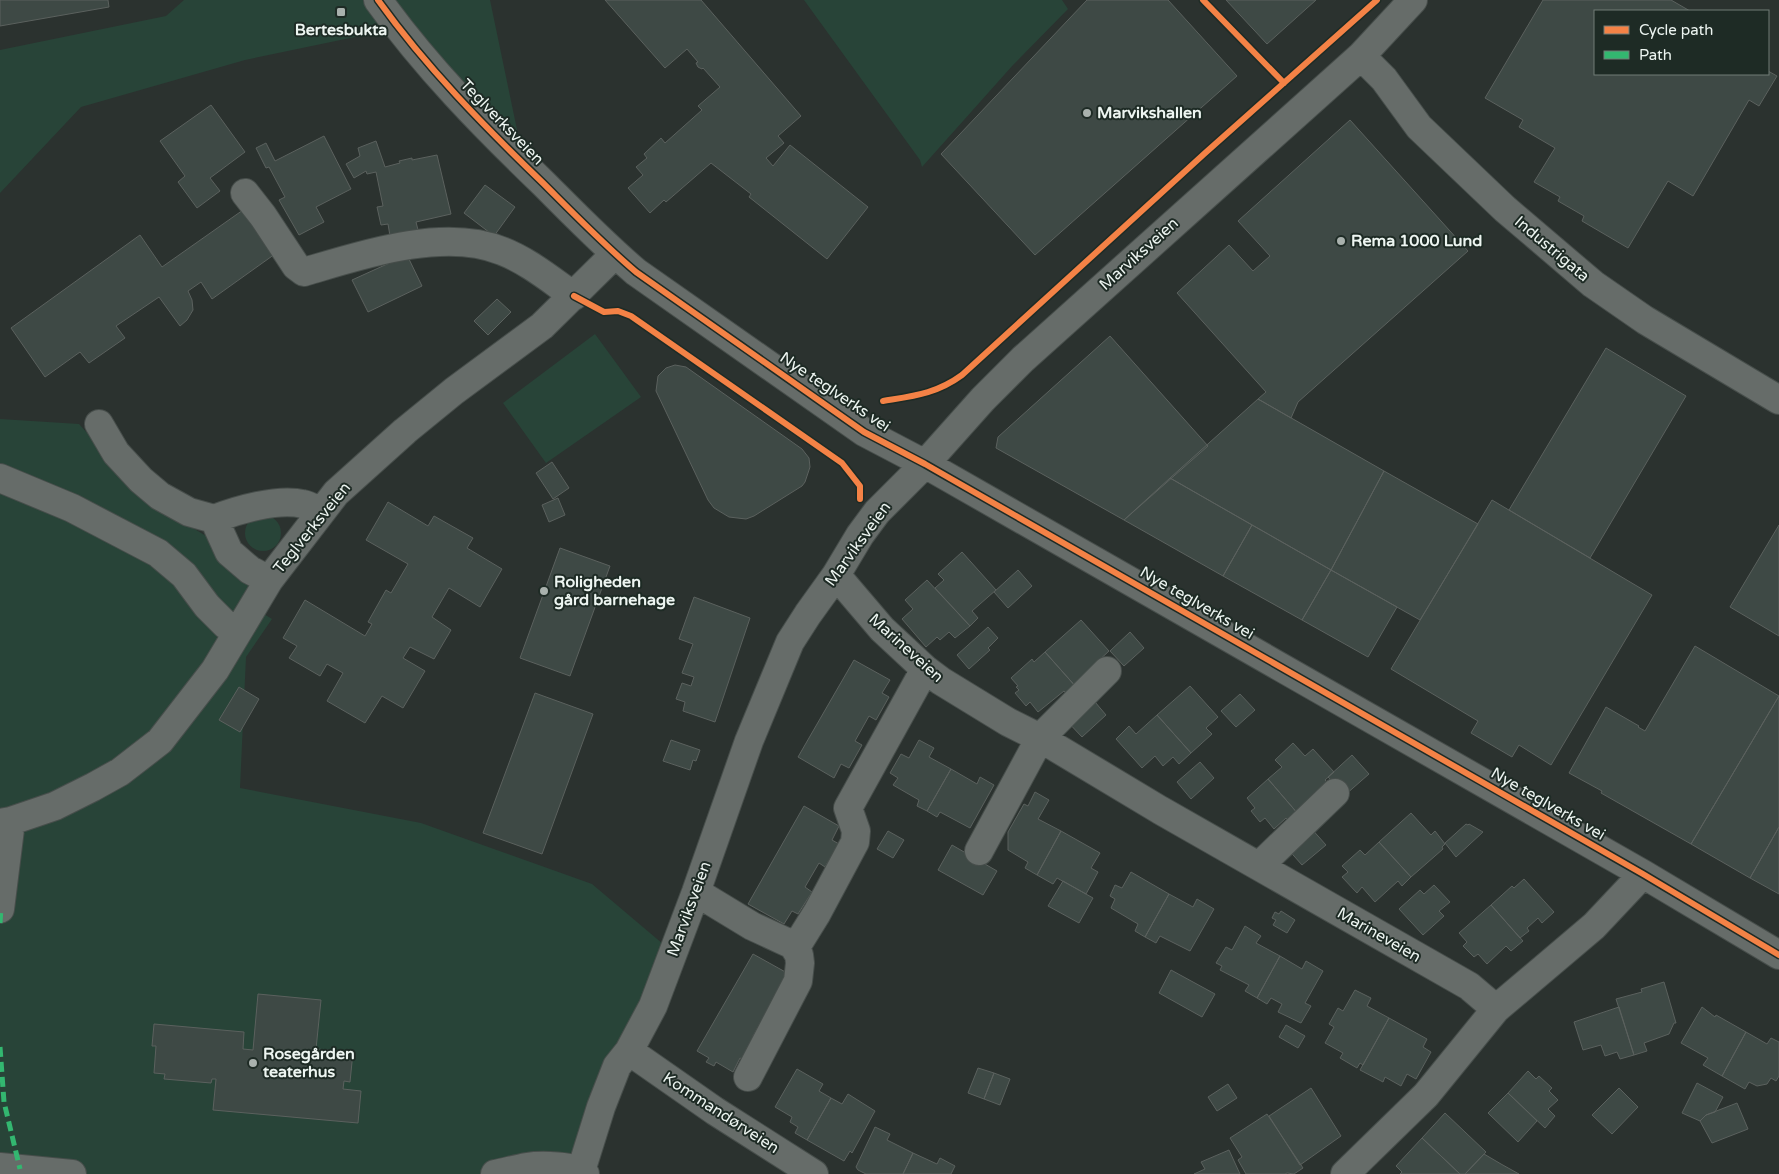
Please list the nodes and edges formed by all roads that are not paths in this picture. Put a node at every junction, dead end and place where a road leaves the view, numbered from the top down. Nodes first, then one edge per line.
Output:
1 (378, 0) edge
2 (1413, 0) edge
3 (1361, 56) junction
4 (245, 193) dead end
5 (615, 254) junction
6 (574, 296) junction
7 (1779, 400) edge
8 (98, 424) dead end
9 (925, 464) junction
10 (0, 478) edge
11 (321, 512) junction
12 (214, 519) junction
13 (836, 575) junction
14 (269, 580) junction
15 (238, 632) junction
16 (925, 670) junction
17 (1108, 671) dead end
18 (1040, 738) junction
19 (1335, 793) dead end
20 (6, 822) edge
21 (979, 851) dead end
22 (1259, 866) junction
23 (1643, 874) junction
24 (696, 892) junction
25 (0, 909) edge
26 (793, 945) junction
27 (1779, 955) edge
28 (1496, 1009) junction
29 (629, 1051) junction
30 (748, 1078) dead end
31 (0, 1167) edge
32 (582, 1173) edge
33 (72, 1174) edge
34 (495, 1174) edge
35 (814, 1174) edge
36 (1345, 1174) edge

1 - 5 street, Teglverksveien
2 - 3 street, Marviksveien
3 - 7 street, Industrigata
3 - 9 street, Marviksveien
4 - 6 street
5 - 6 street, Teglverksveien
5 - 9 street, Nye teglverks vei
6 - 11 street, Teglverksveien
8 - 12 street
9 - 13 street, Marviksveien
9 - 23 street, Nye teglverks vei
10 - 15 street
11 - 12 street
11 - 14 street, Teglverksveien
12 - 14 street
13 - 16 street, Marineveien
13 - 24 street, Marviksveien
14 - 15 street, Teglverksveien
15 - 20 street, Teglverksveien
16 - 18 street, Marineveien
16 - 26 street
17 - 18 street
18 - 21 street
18 - 22 street, Marineveien
19 - 22 street
20 - 25 street
22 - 28 street, Marineveien
23 - 27 street, Nye teglverks vei
23 - 28 street
24 - 26 street
24 - 29 street, Marviksveien
26 - 30 street
28 - 36 street
29 - 32 street, Marviksveien
29 - 35 street, Kommandørveien
31 - 33 street
32 - 34 street

